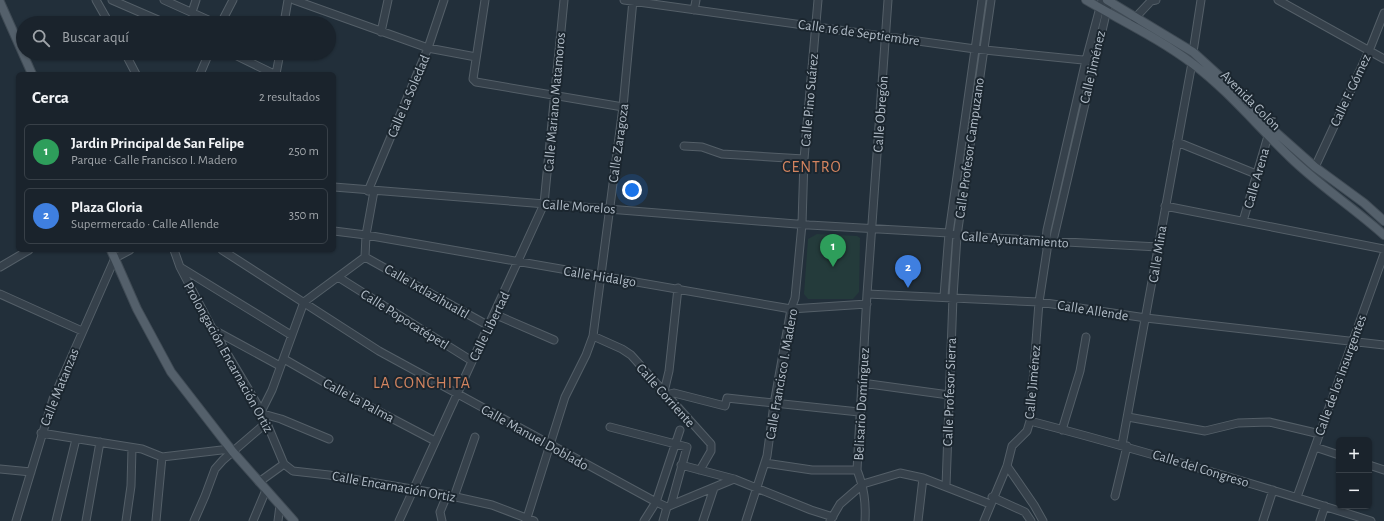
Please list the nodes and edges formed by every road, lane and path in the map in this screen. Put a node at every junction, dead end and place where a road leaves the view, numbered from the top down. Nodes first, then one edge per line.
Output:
1 (96, 0) edge
2 (112, 0) edge
3 (164, 0) edge
4 (196, 0) edge
5 (233, 0) edge
6 (288, 0) edge
7 (294, 0) edge
8 (388, 0) edge
9 (444, 0) edge
10 (485, 0) edge
11 (564, 0) edge
12 (624, 0) edge
13 (696, 0) edge
14 (818, 0) edge
15 (888, 0) edge
16 (982, 0) edge
17 (991, 0) edge
18 (1086, 0) edge
19 (1151, 0) edge
20 (1156, 0) edge
21 (1201, 0) edge
22 (1278, 0) edge
23 (633, 1) edge
24 (0, 2) edge
25 (1105, 4) edge
26 (694, 10) junction
27 (192, 12) junction
28 (1384, 13) edge
29 (104, 16) edge
30 (149, 16) edge
31 (201, 16) edge
32 (225, 16) edge
33 (285, 16) edge
34 (1136, 17) junction
35 (1133, 26) junction
36 (816, 27) junction
37 (381, 32) junction
38 (886, 35) junction
39 (16, 38) edge
40 (428, 48) junction
41 (975, 49) junction
42 (984, 50) junction
43 (1369, 51) junction
44 (1193, 52) junction
45 (476, 57) junction
46 (1384, 59) edge
47 (26, 60) edge
48 (129, 60) edge
49 (206, 60) edge
50 (246, 60) edge
51 (278, 60) edge
52 (1090, 60) junction
53 (1192, 63) junction
54 (31, 72) edge
55 (135, 72) edge
56 (201, 72) edge
57 (271, 72) edge
58 (275, 72) edge
59 (554, 95) junction
60 (623, 107) junction
61 (971, 109) junction
62 (1268, 136) junction
63 (1177, 142) junction
64 (684, 146) dead end
65 (804, 159) junction
66 (1315, 167) junction
67 (962, 170) junction
68 (1256, 174) junction
69 (336, 187) edge
70 (371, 191) junction
71 (544, 204) junction
72 (1364, 204) junction
73 (1165, 206) junction
74 (608, 208) junction
75 (1357, 211) junction
76 (1243, 221) junction
77 (1384, 221) edge
78 (802, 224) junction
79 (873, 228) junction
80 (336, 231) edge
81 (949, 233) junction
82 (1384, 235) edge
83 (366, 236) junction
84 (957, 236) junction
85 (1050, 241) junction
86 (1158, 247) junction
87 (1384, 249) edge
88 (26, 252) edge
89 (175, 252) edge
90 (225, 252) edge
91 (113, 254) edge
92 (1384, 254) edge
93 (365, 255) junction
94 (518, 262) junction
95 (0, 267) edge
96 (180, 267) junction
97 (600, 276) junction
98 (338, 277) junction
99 (678, 288) junction
100 (0, 294) edge
101 (867, 294) junction
102 (944, 296) junction
103 (953, 297) junction
104 (304, 302) junction
105 (1039, 302) junction
106 (867, 304) junction
107 (791, 309) junction
108 (494, 314) junction
109 (1146, 318) junction
110 (489, 326) junction
111 (212, 328) junction
112 (82, 331) junction
113 (291, 334) junction
114 (1086, 337) dead end
115 (592, 338) junction
116 (554, 340) dead end
117 (1352, 341) junction
118 (1384, 345) edge
119 (284, 359) junction
120 (472, 361) junction
121 (280, 366) junction
122 (862, 383) junction
123 (665, 393) junction
124 (456, 394) junction
125 (949, 395) junction
126 (774, 404) junction
127 (860, 412) junction
128 (262, 413) junction
129 (1128, 417) junction
130 (1030, 421) junction
131 (266, 423) junction
132 (610, 427) dead end
133 (680, 430) dead end
134 (1062, 430) junction
135 (41, 433) junction
136 (1320, 434) junction
137 (475, 437) dead end
138 (76, 439) junction
139 (329, 439) dead end
140 (435, 441) junction
141 (100, 442) junction
142 (675, 443) junction
143 (550, 445) junction
144 (1125, 446) junction
145 (1315, 447) junction
146 (132, 448) junction
147 (232, 450) junction
148 (1336, 454) edge
149 (162, 457) junction
150 (765, 463) junction
151 (284, 464) junction
152 (681, 465) junction
153 (1006, 466) junction
154 (1372, 466) edge
155 (0, 469) edge
156 (700, 470) junction
157 (857, 470) junction
158 (1384, 470) edge
159 (31, 472) junction
160 (922, 478) junction
161 (734, 479) junction
162 (259, 482) junction
163 (863, 484) junction
164 (946, 486) junction
165 (757, 487) junction
166 (714, 488) junction
167 (414, 489) junction
168 (266, 490) junction
169 (1274, 490) junction
170 (451, 496) junction
171 (1115, 496) dead end
172 (1297, 497) junction
173 (991, 500) junction
174 (656, 502) junction
175 (280, 505) junction
176 (669, 506) junction
177 (1325, 506) junction
178 (831, 519) edge
179 (529, 520) edge
180 (16, 521) edge
181 (56, 521) edge
182 (86, 521) edge
183 (126, 521) edge
184 (156, 521) edge
185 (194, 521) edge
186 (253, 521) edge
187 (278, 521) edge
188 (294, 521) edge
189 (399, 521) edge
190 (442, 521) edge
191 (644, 521) edge
192 (663, 521) edge
193 (704, 521) edge
194 (746, 521) edge
195 (865, 521) edge
196 (918, 521) edge
197 (984, 521) edge
198 (1031, 521) edge
199 (1043, 521) edge
200 (1263, 521) edge
201 (1320, 521) edge
202 (1371, 521) edge

1 - 29 street
2 - 30 street
3 - 27 street
4 - 27 street
5 - 32 street
6 - 33 street
7 - 37 street
8 - 37 street
9 - 40 street, Calle La Soledad
10 - 45 street
11 - 59 street, Calle Mariano Matamoros
12 - 23 street, Calle 16 de Septiembre
13 - 26 street
14 - 36 street, Calle Pino Suárez
15 - 38 street, Calle Obregón
16 - 41 street, Calle Profesor Campuzano
17 - 42 street, Calle Profesor Campuzano
18 - 25 main road, Avenida Colón
19 - 20 street
19 - 34 street
21 - 44 street
22 - 43 street
23 - 26 street, Calle 16 de Septiembre
23 - 60 street, Calle Zaragoza
24 - 39 main road
25 - 34 main road, Avenida Colón
25 - 35 main road, Avenida Colón
25 - 52 street, Calle Jiménez
26 - 36 street, Calle 16 de Septiembre
27 - 31 street
28 - 43 street, Calle F. Gómez
34 - 35 street
34 - 44 main road, Avenida Colón
35 - 53 main road, Avenida Colón
36 - 38 street, Calle 16 de Septiembre
36 - 65 street, Calle Pino Suárez
37 - 40 street
38 - 41 street, Calle 16 de Septiembre
38 - 79 street, Calle Obregón
40 - 45 street
40 - 70 street, Calle La Soledad
41 - 42 street, Calle 16 de Septiembre
41 - 61 street, Calle Profesor Campuzano
42 - 52 street, Calle 16 de Septiembre
42 - 61 street, Calle Profesor Campuzano
43 - 46 street
43 - 66 street, Calle F. Gómez
44 - 66 main road, Avenida Colón
45 - 59 street
47 - 54 main road
48 - 55 street
49 - 56 street
50 - 57 street
51 - 58 street
52 - 85 street, Calle Jiménez
53 - 62 main road, Avenida Colón
53 - 63 street, Calle Mina
59 - 60 street
59 - 71 street, Calle Mariano Matamoros
60 - 74 street, Calle Zaragoza
61 - 67 street, Calle Profesor Campuzano
62 - 68 street, Calle Arena
62 - 75 main road, Avenida Colón
63 - 68 street
63 - 73 street, Calle Mina
64 - 65 street
65 - 78 street, Calle Pino Suárez
66 - 72 main road, Avenida Colón
67 - 81 street, Calle Profesor Campuzano
67 - 84 street, Calle Profesor Campuzano
68 - 76 street, Calle Arena
69 - 70 street, Calle Morelos
70 - 71 street, Calle Morelos
70 - 83 street, Calle La Soledad
71 - 74 street, Calle Morelos
71 - 94 street, Calle Mariano Matamoros
72 - 75 main road
72 - 77 main road, Avenida Colón
73 - 76 street
73 - 86 street, Calle Mina
74 - 78 street, Calle Morelos
74 - 97 street, Calle Zaragoza
75 - 82 main road, Avenida Colón
76 - 87 street
78 - 79 street, Calle Morelos
78 - 107 street, Calle Francisco I. Madero
79 - 81 street, Calle Ayuntamiento
79 - 101 street
80 - 83 street, Calle Hidalgo
81 - 84 street, Calle Ayuntamiento
81 - 102 street, Calle Profesor Campuzano
83 - 93 street, Calle La Soledad
83 - 94 street, Calle Hidalgo
84 - 85 street, Calle Ayuntamiento
84 - 103 street, Calle Profesor Campuzano
85 - 86 street, Calle Ayuntamiento
85 - 105 street, Calle Jiménez
86 - 109 street, Calle Mina
88 - 95 street
89 - 96 street, Prolongación Encarnación Ortiz
90 - 104 street, Calle Manuel Doblado
91 - 112 street, Calle Matanzas
91 - 147 main road
92 - 117 street, Calle de los Insurgentes
93 - 98 street
93 - 110 street, Calle Ixtlazihualtl
94 - 97 street, Calle Hidalgo
94 - 108 street, Calle Libertad
96 - 111 street, Prolongación Encarnación Ortiz
96 - 113 street
97 - 99 street, Calle Hidalgo
97 - 115 street, Calle Zaragoza
98 - 104 street
98 - 120 street, Calle Popocatépetl
99 - 107 street, Calle Hidalgo
99 - 123 street
100 - 112 street
101 - 102 street, Calle Allende
101 - 106 street, Belisario Domínguez
102 - 103 street, Calle Allende
103 - 105 street, Calle Allende
103 - 125 street, Calle Profesor Sierra
104 - 113 street
104 - 124 street, Calle Manuel Doblado
105 - 109 street, Calle Allende
105 - 130 street, Calle Jiménez
106 - 107 street, Calle Hidalgo
106 - 122 street, Belisario Domínguez
107 - 126 street, Calle Francisco I. Madero
108 - 110 street, Calle Libertad
108 - 116 street
109 - 117 street, Calle Allende
109 - 129 street, Calle Mina
110 - 120 street, Calle Libertad
111 - 121 street
111 - 128 street, Prolongación Encarnación Ortiz
112 - 135 street, Calle Matanzas
113 - 119 street
114 - 134 street
115 - 123 street, Calle Corriente
115 - 143 street, Calle Zaragoza
117 - 118 street, Calle Allende
117 - 136 street, Calle de los Insurgentes
119 - 121 street
119 - 140 street, Calle La Palma
120 - 124 street, Calle Libertad
121 - 128 street
122 - 125 street
122 - 127 street, Belisario Domínguez
123 - 126 street
123 - 156 street, Calle Corriente
124 - 140 street, Calle Libertad
124 - 143 street, Calle Manuel Doblado
125 - 164 street, Calle Profesor Sierra
126 - 127 street
126 - 150 street, Calle Francisco I. Madero
127 - 157 street, Belisario Domínguez
128 - 131 street, Prolongación Encarnación Ortiz
128 - 139 street
129 - 136 street
129 - 144 street, Calle Mina
130 - 134 street, Calle del Congreso
130 - 153 street, Calle Jiménez
131 - 147 street
131 - 151 street, Prolongación Encarnación Ortiz
132 - 142 street, Calle Corriente
133 - 142 street
134 - 144 street, Calle del Congreso
135 - 138 street
135 - 159 street, Calle Matanzas
136 - 145 street, Calle de los Insurgentes
137 - 170 street
138 - 141 street
138 - 181 street
140 - 167 street, Calle Libertad
141 - 146 street
141 - 182 street
142 - 152 street, Calle Corriente
142 - 174 street
143 - 174 street, Calle Manuel Doblado
143 - 179 street, Calle Zaragoza
144 - 169 street, Calle del Congreso
144 - 171 street, Calle Mina
145 - 148 street
145 - 172 street, Calle de los Insurgentes
146 - 149 street
146 - 183 street
147 - 149 street
147 - 162 main road
147 - 185 street
149 - 184 street
150 - 157 street, Belisario Domínguez
150 - 165 street, Calle Francisco I. Madero
151 - 162 street
151 - 167 street, Calle Encarnación Ortiz
152 - 156 street
152 - 176 street
153 - 173 street, Calle Jiménez
153 - 199 street
154 - 158 street
155 - 159 street
156 - 161 street
157 - 163 street
159 - 180 street, Calle Matanzas
160 - 163 street
160 - 164 street
160 - 196 street
161 - 165 street
161 - 166 street
162 - 168 main road
163 - 178 street
163 - 195 street
164 - 173 street
165 - 178 street
165 - 194 street, Calle Francisco I. Madero
166 - 176 street
166 - 193 street
167 - 170 street, Calle Encarnación Ortiz
167 - 189 street, Calle Libertad
168 - 175 main road
168 - 186 street
169 - 172 street, Calle del Congreso
169 - 200 street
170 - 179 street, Calle Encarnación Ortiz
170 - 190 street
172 - 177 street, Calle del Congreso
173 - 197 street, Calle Jiménez
173 - 198 street
174 - 176 street, Calle Manuel Doblado
174 - 191 street
175 - 187 street
175 - 188 main road
176 - 192 street
177 - 201 street
177 - 202 street, Calle del Congreso

